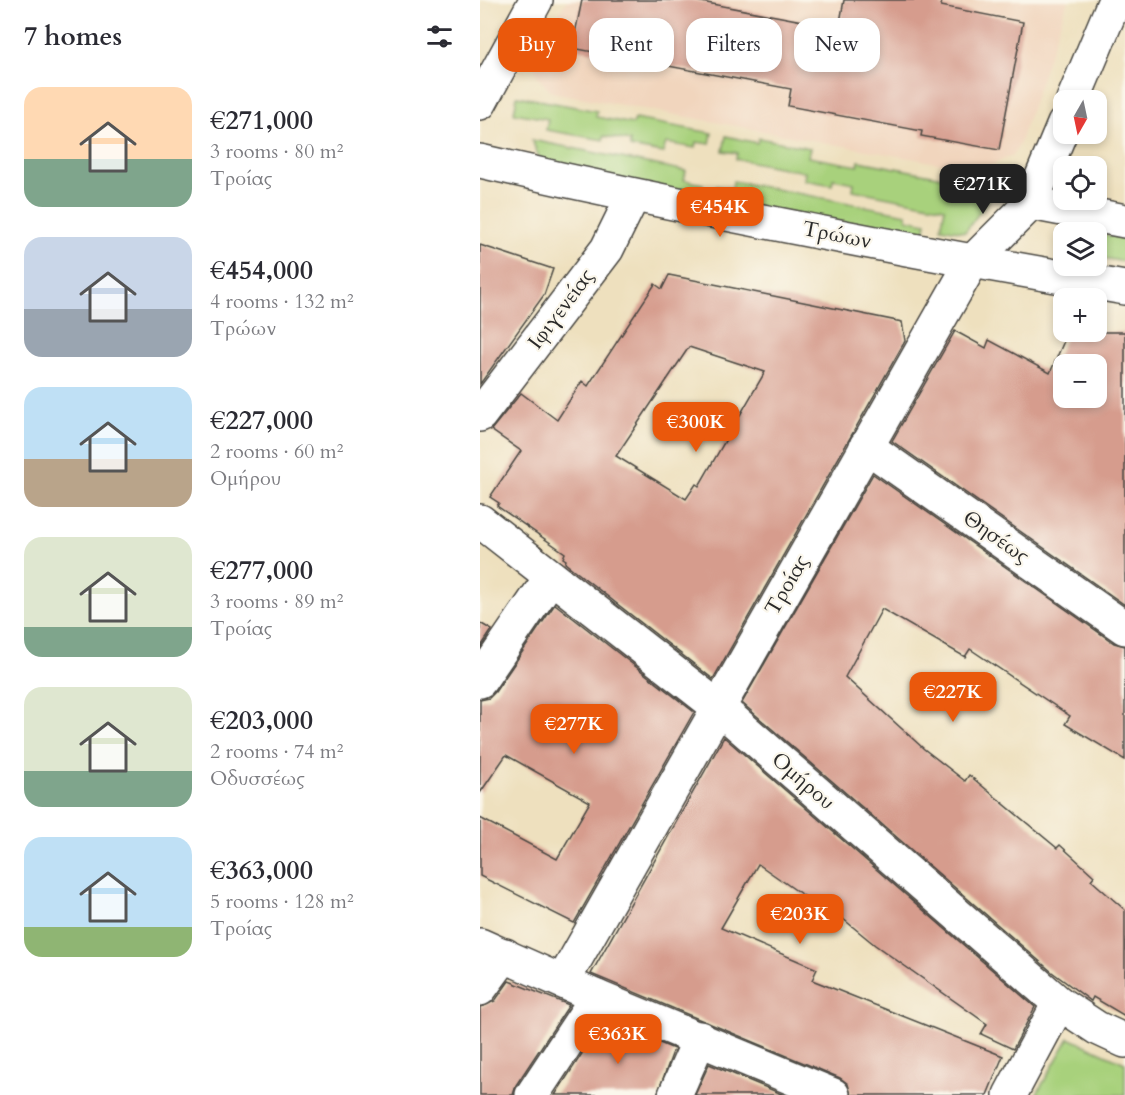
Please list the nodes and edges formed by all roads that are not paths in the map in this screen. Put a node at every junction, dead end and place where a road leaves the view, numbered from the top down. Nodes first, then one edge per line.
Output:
1 (536, 0) edge
2 (1115, 0) edge
3 (1077, 90) edge
4 (482, 97) edge
5 (1056, 144) edge
6 (480, 161) edge
7 (633, 196) junction
8 (1031, 204) junction
9 (1125, 221) edge
10 (972, 262) junction
11 (1125, 288) edge
12 (480, 415) edge
13 (866, 446) junction
14 (480, 521) edge
15 (551, 576) junction
16 (1125, 628) edge
17 (480, 681) edge
18 (718, 707) junction
19 (493, 950) edge
20 (563, 981) junction
21 (480, 989) edge
22 (597, 997) junction
23 (1059, 1003) junction
24 (700, 1038) junction
25 (1125, 1041) edge
26 (532, 1095) edge
27 (675, 1095) edge
28 (833, 1095) edge
29 (1010, 1095) edge

1 - 4 street
2 - 3 street
5 - 8 street
6 - 7 street, Τρώων
7 - 10 street, Τρώων
7 - 12 street, Ιφιγενείας
8 - 9 street
8 - 10 street, Τροίας
10 - 11 street, Τρώων
10 - 13 street, Τροίας
13 - 16 street, Θησέως
13 - 18 street, Τροίας
14 - 15 street, Ομήρου
15 - 17 street
15 - 18 street, Ομήρου
18 - 20 street, Τροίας
18 - 23 street, Ομήρου
19 - 20 street
19 - 21 street
20 - 22 street
22 - 24 street
22 - 26 street
23 - 25 street, Ομήρου
23 - 29 street
24 - 27 street
24 - 28 street

